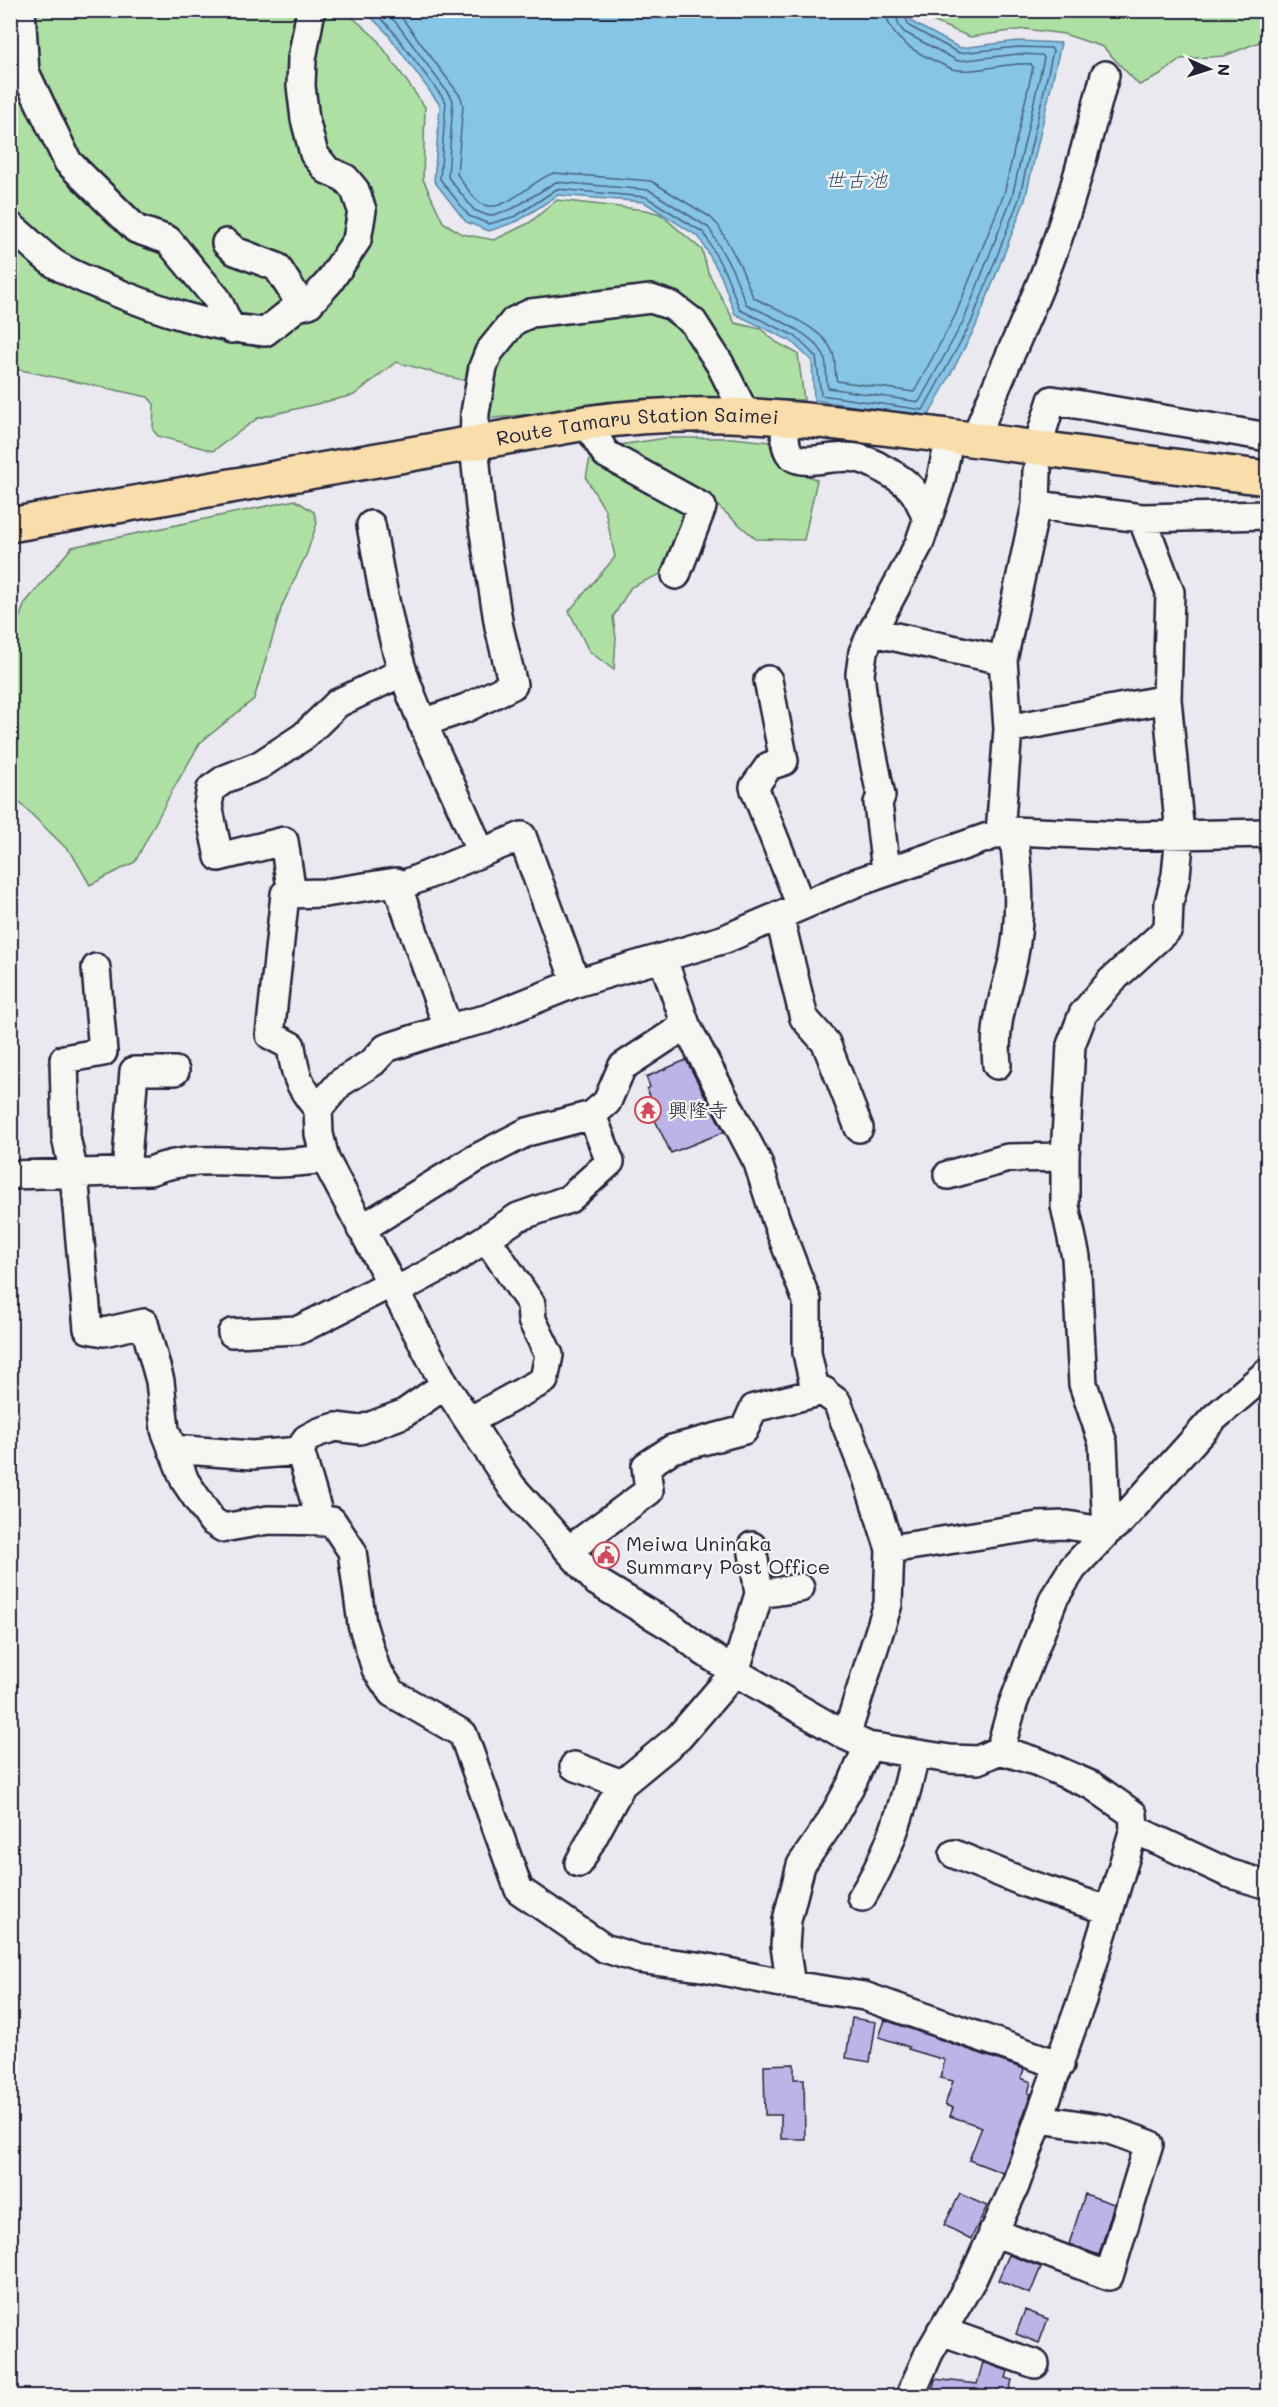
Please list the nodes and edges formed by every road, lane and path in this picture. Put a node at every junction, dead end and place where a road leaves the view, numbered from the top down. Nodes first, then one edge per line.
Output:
1 (21, 10) edge
2 (311, 10) edge
3 (1105, 75) dead end
4 (10, 226) edge
5 (226, 243) dead end
6 (302, 306) junction
7 (231, 329) junction
8 (745, 414) junction
9 (787, 416) junction
10 (586, 423) junction
11 (1042, 432) dead end
12 (1268, 437) edge
13 (962, 438) junction
14 (474, 443) junction
15 (1038, 471) dead end
16 (1268, 478) edge
17 (1036, 505) junction
18 (1268, 515) edge
19 (1142, 518) junction
20 (927, 520) junction
21 (10, 525) edge
22 (371, 525) dead end
23 (676, 575) dead end
24 (872, 632) junction
25 (1003, 660) junction
26 (403, 672) junction
27 (768, 680) dead end
28 (1167, 699) junction
29 (422, 723) junction
30 (1008, 729) junction
31 (1007, 832) junction
32 (1268, 833) edge
33 (1179, 834) junction
34 (480, 852) junction
35 (886, 871) junction
36 (398, 887) junction
37 (292, 894) junction
38 (790, 910) junction
39 (663, 959) junction
40 (96, 968) dead end
41 (576, 983) junction
42 (686, 1025) junction
43 (448, 1028) junction
44 (998, 1065) dead end
45 (175, 1071) dead end
46 (318, 1109) junction
47 (592, 1115) junction
48 (859, 1128) dead end
49 (1065, 1157) junction
50 (325, 1159) junction
51 (126, 1172) junction
52 (74, 1174) junction
53 (10, 1175) edge
54 (948, 1175) dead end
55 (361, 1229) junction
56 (487, 1239) junction
57 (394, 1287) junction
58 (232, 1333) dead end
59 (1268, 1372) edge
60 (446, 1385) junction
61 (824, 1391) junction
62 (469, 1421) junction
63 (172, 1449) junction
64 (300, 1451) junction
65 (321, 1522) junction
66 (1107, 1532) junction
67 (752, 1546) dead end
68 (570, 1549) junction
69 (890, 1550) junction
70 (800, 1588) dead end
71 (759, 1594) junction
72 (735, 1672) junction
73 (857, 1741) junction
74 (1000, 1750) junction
75 (915, 1754) junction
76 (574, 1766) dead end
77 (622, 1784) junction
78 (1134, 1829) junction
79 (954, 1854) dead end
80 (579, 1863) dead end
81 (1268, 1885) edge
82 (862, 1897) dead end
83 (1108, 1910) junction
84 (791, 1985) junction
85 (1060, 2065) junction
86 (1040, 2119) junction
87 (993, 2232) junction
88 (941, 2331) junction
89 (1035, 2364) dead end
90 (910, 2397) edge

1 - 7 street
2 - 6 street
3 - 13 street
4 - 7 street
5 - 6 street
6 - 7 street
8 - 9 main road, Route Tamaru Station Saimei
8 - 10 main road, Route Tamaru Station Saimei
8 - 14 street
9 - 13 main road, Route Tamaru Station Saimei
9 - 20 street
10 - 14 main road, Route Tamaru Station Saimei
10 - 23 street
11 - 12 street
13 - 16 main road, Route Tamaru Station Saimei
13 - 20 street
14 - 21 main road, Route Tamaru Station Saimei
14 - 29 street
15 - 17 street
17 - 19 street
17 - 25 street
18 - 19 street
19 - 28 street
20 - 24 street
22 - 26 street
24 - 25 street
24 - 35 street
25 - 30 street
26 - 29 street
26 - 37 street
27 - 38 street
28 - 30 street
28 - 33 street
29 - 34 street
30 - 31 street
31 - 33 street
31 - 35 street
31 - 44 street
32 - 33 street
33 - 49 street
34 - 36 street
34 - 41 street
35 - 38 street
36 - 37 street
36 - 43 street
37 - 46 street
38 - 39 street
38 - 48 street
39 - 41 street
39 - 42 street
40 - 52 street
41 - 43 street
42 - 47 street
42 - 61 street
43 - 46 street
45 - 51 street
46 - 50 street
47 - 55 street
47 - 56 street
49 - 54 street
49 - 66 street
50 - 51 street
50 - 55 street
51 - 52 street
52 - 53 street
52 - 63 street
55 - 57 street
56 - 57 street
56 - 62 street
57 - 58 street
57 - 60 street
59 - 66 street
60 - 62 street
60 - 64 street
61 - 68 street
61 - 69 street
62 - 68 street
63 - 64 street
63 - 65 street
64 - 65 street
65 - 84 street
66 - 69 street
66 - 74 street
67 - 71 street
68 - 72 street
69 - 73 street
70 - 71 street
71 - 72 street
72 - 73 street
72 - 77 street
73 - 75 street
73 - 84 street
74 - 75 street
74 - 78 street
75 - 82 street
76 - 77 street
77 - 80 street
78 - 81 street
78 - 83 street
79 - 83 street
83 - 85 street
84 - 85 street
85 - 86 street
86 - 87 street
86 - 87 street
87 - 88 street
88 - 89 street
88 - 90 street

